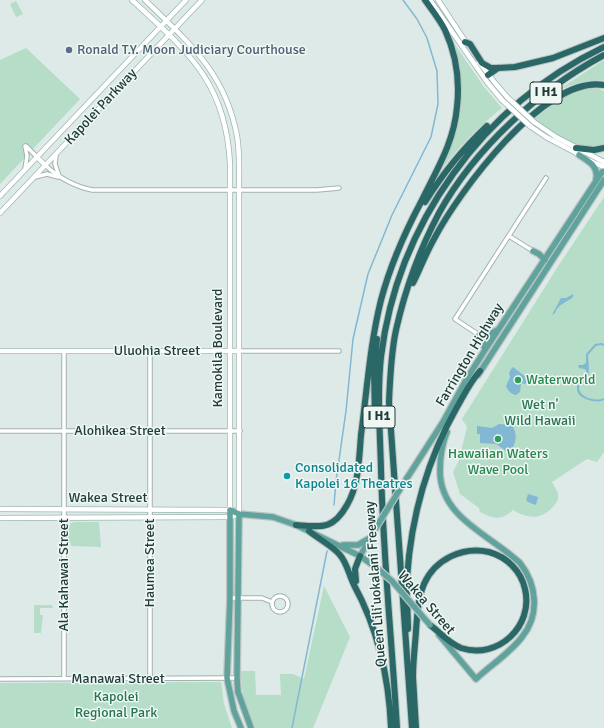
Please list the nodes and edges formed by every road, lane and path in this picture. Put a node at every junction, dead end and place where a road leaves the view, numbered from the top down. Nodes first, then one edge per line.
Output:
1 (132, 0) edge
2 (145, 0) edge
3 (186, 0) edge
4 (202, 0) edge
5 (425, 0) edge
6 (430, 0) edge
7 (438, 0) edge
8 (166, 21) junction
9 (161, 27) junction
10 (175, 29) junction
11 (169, 35) junction
12 (604, 38) edge
13 (465, 42) junction
14 (604, 47) edge
15 (604, 55) edge
16 (498, 68) junction
17 (488, 75) junction
18 (604, 85) edge
19 (506, 112) junction
20 (532, 124) junction
21 (576, 148) junction
22 (604, 148) edge
23 (56, 154) junction
24 (579, 155) junction
25 (37, 157) junction
26 (604, 162) edge
27 (46, 165) junction
28 (604, 167) edge
29 (25, 169) junction
30 (604, 171) edge
31 (33, 178) junction
32 (61, 178) junction
33 (546, 178) dead end
34 (604, 180) edge
35 (595, 182) junction
36 (339, 188) dead end
37 (230, 190) junction
38 (239, 190) junction
39 (0, 196) edge
40 (0, 213) edge
41 (405, 233) junction
42 (509, 236) junction
43 (553, 246) junction
44 (533, 251) junction
45 (539, 254) junction
46 (544, 259) junction
47 (538, 269) junction
48 (545, 270) junction
49 (386, 282) junction
50 (402, 306) junction
51 (499, 330) junction
52 (479, 335) junction
53 (486, 350) junction
54 (0, 351) edge
55 (64, 351) junction
56 (150, 351) junction
57 (230, 351) junction
58 (239, 351) junction
59 (339, 351) dead end
60 (480, 371) junction
61 (150, 430) junction
62 (0, 431) edge
63 (64, 431) junction
64 (230, 431) junction
65 (240, 431) junction
66 (382, 499) junction
67 (0, 510) edge
68 (64, 510) junction
69 (150, 510) junction
70 (230, 510) junction
71 (239, 514) junction
72 (230, 517) junction
73 (0, 518) edge
74 (64, 518) junction
75 (150, 518) junction
76 (296, 525) junction
77 (309, 531) junction
78 (371, 536) junction
79 (338, 544) junction
80 (360, 556) junction
81 (357, 589) junction
82 (230, 598) junction
83 (238, 598) junction
84 (272, 602) junction
85 (430, 625) junction
86 (407, 671) junction
87 (227, 678) junction
88 (237, 678) junction
89 (64, 679) junction
90 (150, 679) junction
91 (476, 679) joint
92 (0, 680) edge
93 (241, 728) edge
94 (251, 728) edge
95 (391, 728) edge
96 (397, 728) edge
97 (412, 728) edge
98 (416, 728) edge

1 - 9 main road, Kamokila Boulevard
2 - 8 main road, Kamokila Boulevard
3 - 8 main road, Kapolei Parkway
4 - 10 main road, Kapolei Parkway
5 - 41 highway
6 - 20 main road, bridge
7 - 13 main road
8 - 9 main road, Kapolei Parkway
8 - 10 main road, Kamokila Boulevard
9 - 11 main road, Kamokila Boulevard
9 - 25 main road, Kapolei Parkway
10 - 11 main road, Kapolei Parkway
10 - 38 main road, Kamokila Boulevard
11 - 23 main road, Kapolei Parkway
11 - 37 main road, Kamokila Boulevard
12 - 16 highway
13 - 16 highway
13 - 17 main road
14 - 19 highway, Queen Liliʻuokalani Freeway / I H1
15 - 50 highway, Queen Liliʻuokalani Freeway / I H1
16 - 17 highway
17 - 20 main road, bridge
18 - 50 highway
19 - 41 highway
19 - 66 highway, Queen Liliʻuokalani Freeway / I H1
20 - 21 main road
20 - 24 main road
21 - 22 highway
21 - 26 main road
23 - 27 main road, Kapolei Parkway
23 - 32 street
24 - 28 main road
24 - 35 main road
25 - 27 main road
25 - 29 main road, Kapolei Parkway
25 - 29 street
27 - 31 main road, Kapolei Parkway
27 - 32 street
29 - 39 main road, Kapolei Parkway
30 - 35 main road, Farrington Highway
31 - 32 street
31 - 40 main road, Kapolei Parkway
32 - 37 street
33 - 42 street
34 - 48 main road, Farrington Highway
35 - 43 main road, Farrington Highway
36 - 38 street
37 - 38 street
37 - 57 main road, Kamokila Boulevard
38 - 58 main road, Kamokila Boulevard
41 - 49 highway
42 - 44 street
42 - 52 street
43 - 45 main road
43 - 46 main road, Farrington Highway
44 - 45 main road
44 - 47 main road
45 - 46 main road
46 - 47 main road, Farrington Highway
46 - 48 main road
47 - 51 main road, Farrington Highway
48 - 60 main road, Farrington Highway
49 - 66 highway
49 - 76 highway
50 - 86 highway, Queen Liliʻuokalani Freeway / I H1
51 - 52 main road
51 - 53 main road, Farrington Highway
52 - 53 main road
53 - 78 main road, Farrington Highway, bridge
54 - 55 main road, Uluohia Street
55 - 56 main road, Uluohia Street
55 - 63 street, Ala Kahawai Street
56 - 57 main road, Uluohia Street
56 - 61 street, Haumea Street
57 - 58 main road, Uluohia Street
57 - 64 main road, Kamokila Boulevard
58 - 59 street, Uluohia Street
58 - 65 main road, Kamokila Boulevard
60 - 86 highway
60 - 91 main road, Farrington Highway
61 - 63 street, Alohikea Street
61 - 64 street, Alohikea Street
61 - 69 street, Haumea Street
62 - 63 street, Alohikea Street
63 - 68 street, Ala Kahawai Street
64 - 65 street, Alohikea Street
64 - 70 main road, Kamokila Boulevard
65 - 71 main road, Kamokila Boulevard
66 - 96 highway, Queen Liliʻuokalani Freeway / I H1
67 - 68 main road, Wakea Street
68 - 69 main road, Wakea Street
68 - 74 street, Ala Kahawai Street
69 - 70 main road, Wakea Street
69 - 75 street, Haumea Street
70 - 71 main road, Wakea Street
70 - 72 main road, Kamokila Boulevard
71 - 72 main road, Wakea Street
71 - 76 main road, Wakea Street
71 - 83 main road, Kamokila Boulevard
72 - 75 main road, Wakea Street
72 - 82 main road, Kamokila Boulevard
73 - 74 main road, Wakea Street
74 - 75 main road, Wakea Street
74 - 89 street, Ala Kahawai Street
75 - 90 street, Haumea Street
76 - 77 main road, Wakea Street
77 - 79 main road, Wakea Street
77 - 81 highway
78 - 79 main road
78 - 80 main road, Farrington Highway
79 - 80 main road, Wakea Street
80 - 81 highway
80 - 85 main road, Wakea Street, bridge
81 - 95 highway
82 - 83 street
82 - 87 main road, Kamokila Boulevard
83 - 84 street
83 - 88 main road, Kamokila Boulevard
84 - 84 street
85 - 91 main road, Wakea Street
85 - 98 highway
86 - 97 highway, Queen Liliʻuokalani Freeway / I H1
87 - 88 street, Manawai Street
87 - 90 street, Manawai Street
87 - 93 main road, Kamokila Boulevard
88 - 94 main road, Kamokila Boulevard
89 - 90 street, Manawai Street
89 - 92 street, Manawai Street

